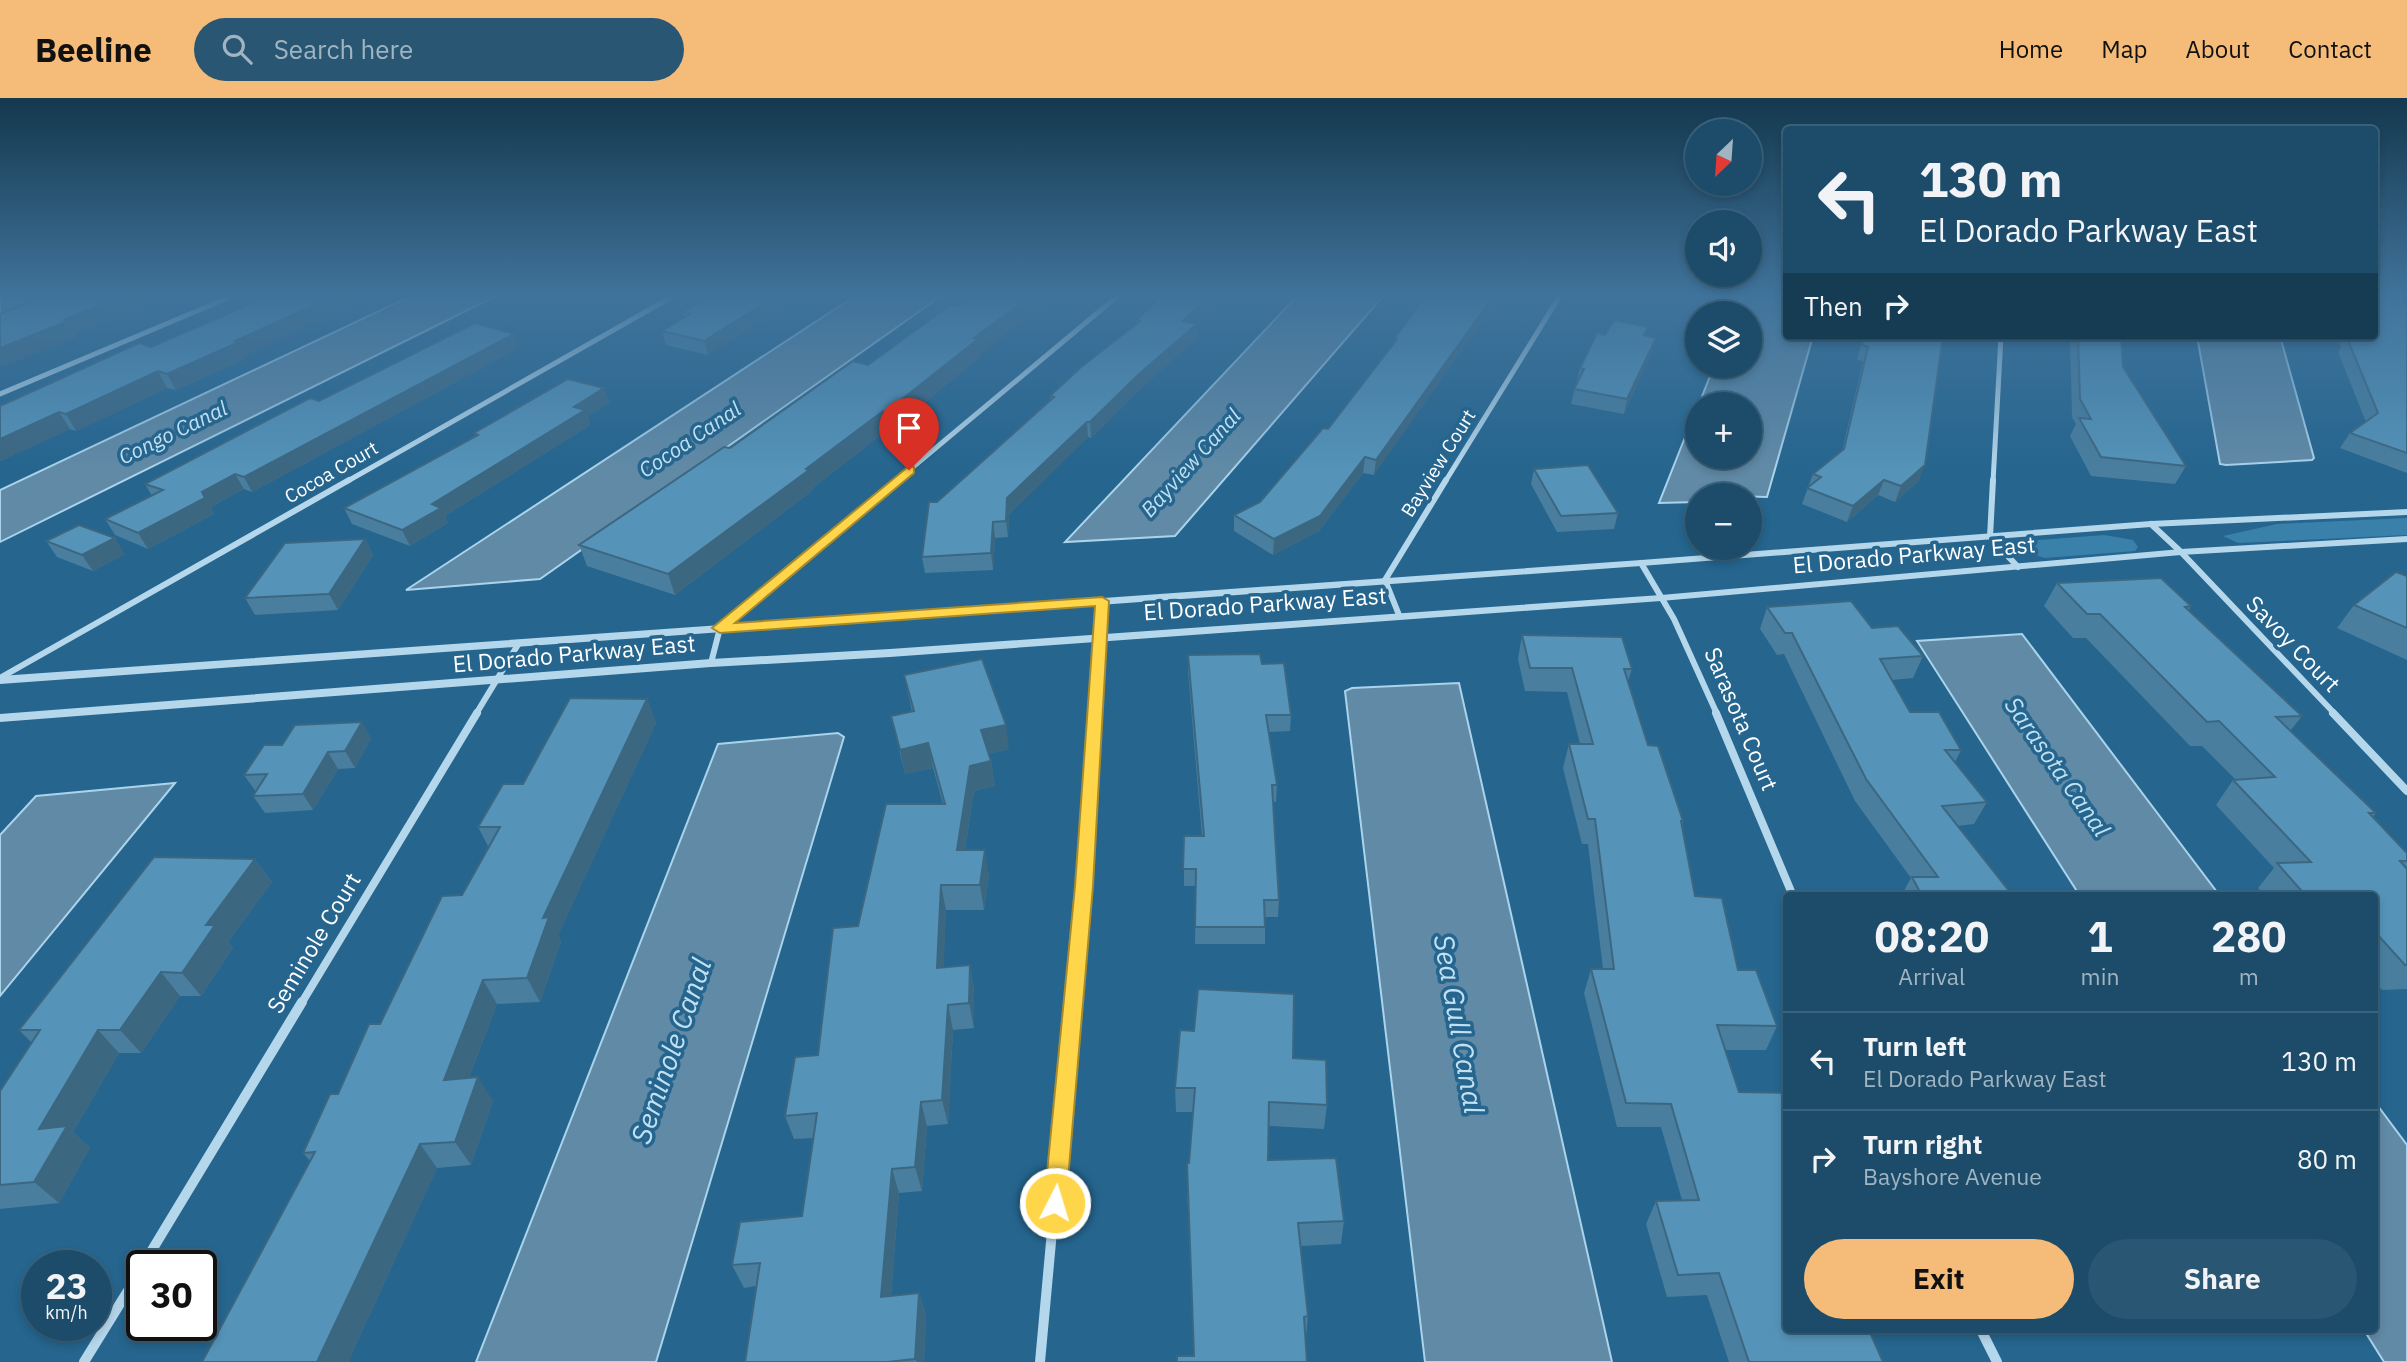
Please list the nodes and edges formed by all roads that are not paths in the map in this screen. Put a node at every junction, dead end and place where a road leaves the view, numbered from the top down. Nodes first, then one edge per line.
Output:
1 (97, 353) edge
2 (573, 353) edge
3 (1049, 353) edge
4 (1524, 353) edge
5 (2000, 353) edge
6 (0, 394) edge
7 (2407, 512) edge
8 (2151, 524) junction
9 (1990, 537) junction
10 (2407, 539) edge
11 (2181, 552) junction
12 (1641, 564) junction
13 (2018, 567) junction
14 (1385, 580) junction
15 (1661, 598) junction
16 (1102, 601) junction
17 (1399, 615) junction
18 (720, 628) junction
19 (1100, 637) junction
20 (519, 643) junction
21 (711, 663) junction
22 (0, 679) edge
23 (498, 681) junction
24 (0, 718) edge
25 (2407, 792) edge
26 (1791, 892) edge
27 (153, 1250) edge
28 (126, 1294) edge
29 (1982, 1333) edge
30 (84, 1362) edge
31 (1040, 1362) edge
32 (1997, 1362) edge

1 - 6 street
2 - 22 street, Cocoa Court
3 - 18 street
4 - 14 street, Bayview Court
5 - 9 street
7 - 8 street, El Dorado Parkway East
8 - 9 street, El Dorado Parkway East
8 - 11 street, Savoy Court
9 - 12 street, El Dorado Parkway East
9 - 13 street
10 - 11 street, El Dorado Parkway East
11 - 13 street, El Dorado Parkway East
11 - 25 street, Savoy Court
12 - 14 street, El Dorado Parkway East
12 - 15 street, Sarasota Court
13 - 15 street, El Dorado Parkway East
14 - 16 street, El Dorado Parkway East
14 - 17 street
15 - 17 street, El Dorado Parkway East
15 - 26 street, Sarasota Court
16 - 18 street, El Dorado Parkway East
16 - 19 street
17 - 19 street, El Dorado Parkway East
18 - 20 street, El Dorado Parkway East
18 - 21 street
19 - 21 street, El Dorado Parkway East
19 - 31 street
20 - 22 street, El Dorado Parkway East
20 - 23 street, Seminole Court
21 - 23 street, El Dorado Parkway East
23 - 24 street, El Dorado Parkway East
23 - 27 street, Seminole Court
28 - 30 street, Seminole Court
29 - 32 street

